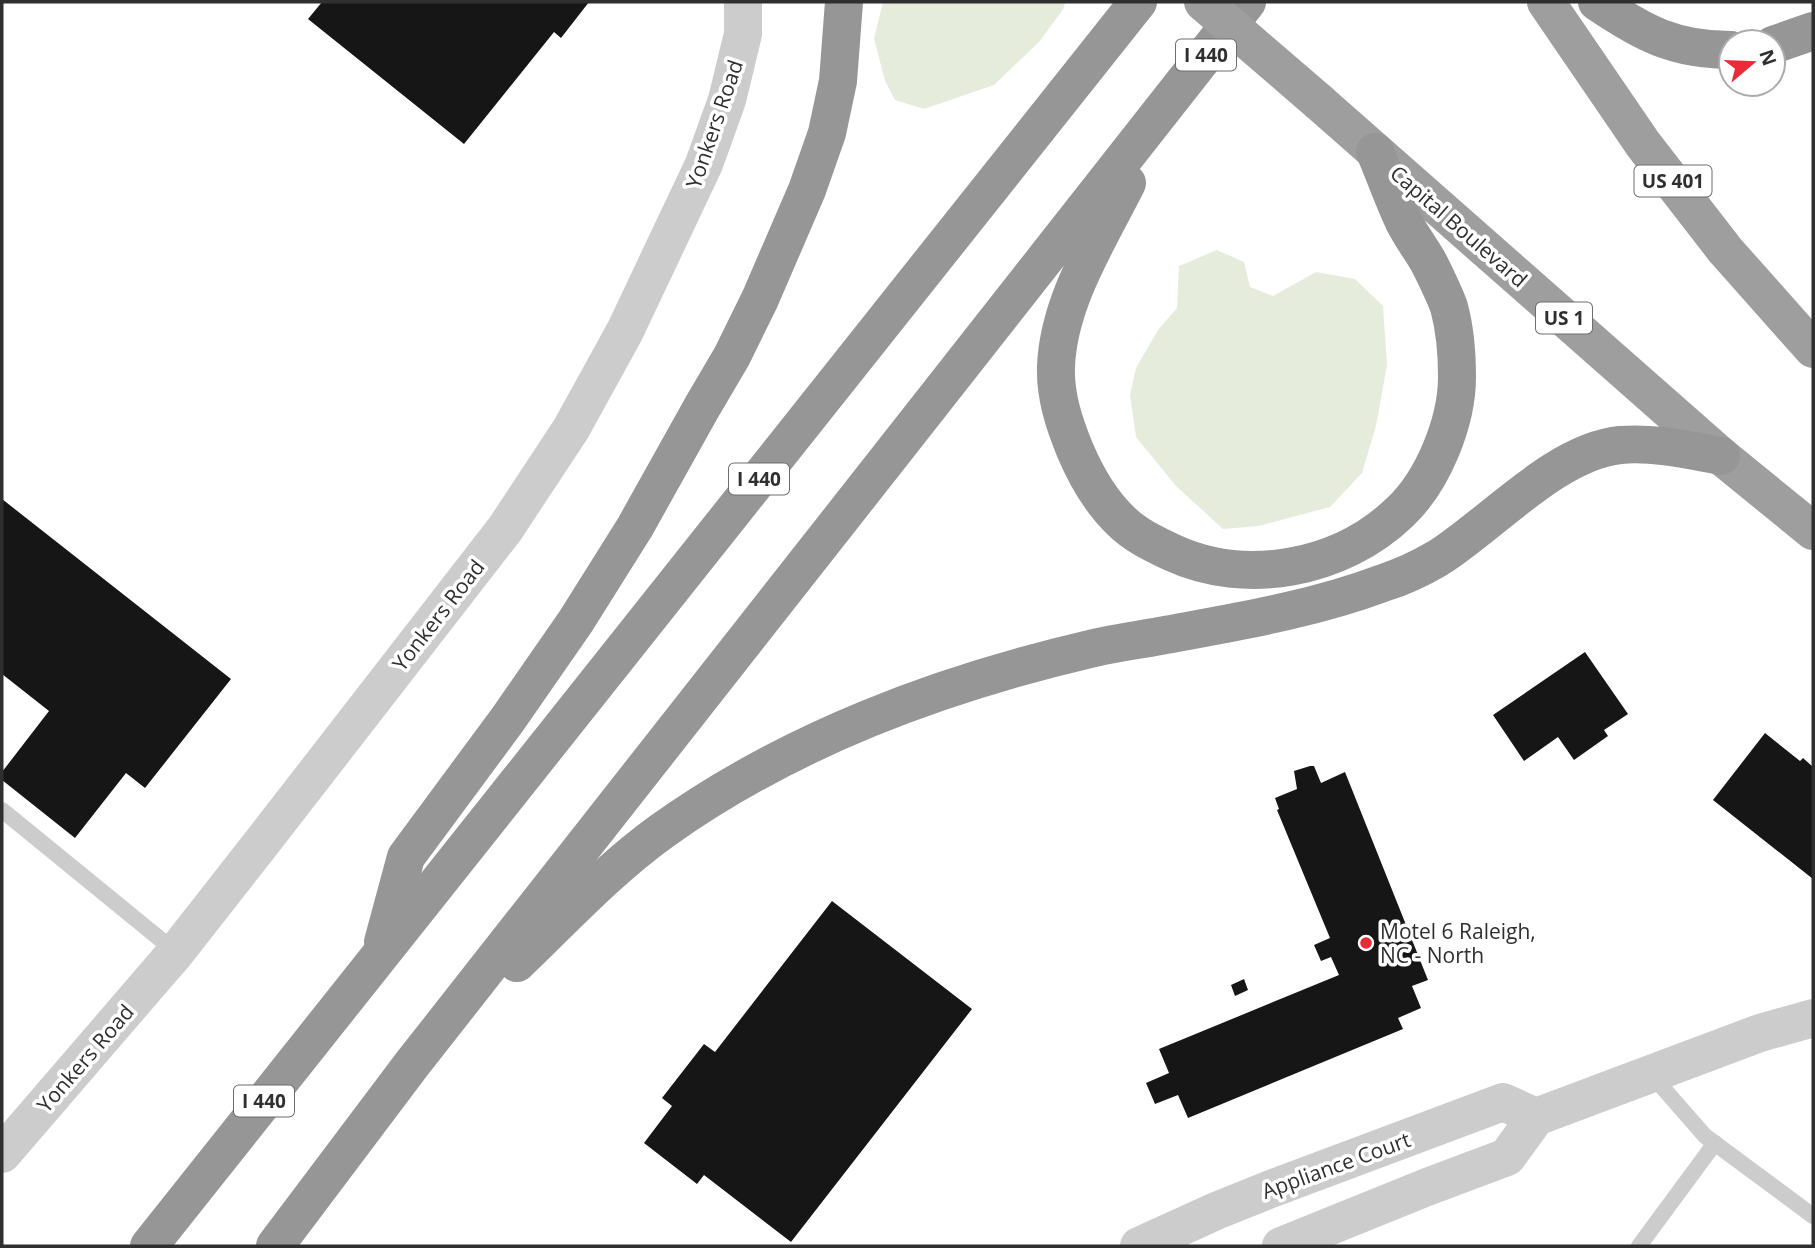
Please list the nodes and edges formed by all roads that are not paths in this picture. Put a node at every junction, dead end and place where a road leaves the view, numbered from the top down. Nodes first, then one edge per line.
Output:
1 (743, 2) edge
2 (844, 2) edge
3 (1138, 2) edge
4 (1203, 2) edge
5 (1247, 2) edge
6 (1546, 2) edge
7 (1597, 2) edge
8 (1813, 31) edge
9 (1787, 40) edge
10 (1717, 50) edge
11 (1164, 108) junction
12 (1375, 152) junction
13 (1813, 349) edge
14 (1721, 456) junction
15 (1813, 531) edge
16 (2, 810) edge
17 (176, 952) junction
18 (379, 956) junction
19 (1813, 1018) edge
20 (412, 1064) junction
21 (1650, 1073) junction
22 (1536, 1117) junction
23 (1714, 1143) junction
24 (2, 1154) edge
25 (1813, 1216) edge
26 (149, 1246) edge
27 (275, 1246) edge
28 (1139, 1246) edge
29 (1281, 1246) edge
30 (1639, 1246) edge

1 - 17 street, Yonkers Road
2 - 18 highway
3 - 18 highway, I 440
4 - 12 highway, Capital Boulevard / US 1, bridge
5 - 11 highway, I 440
6 - 13 highway, US 401
7 - 10 highway
8 - 9 highway
11 - 12 highway
11 - 20 highway, I 440
12 - 14 highway, Capital Boulevard / US 1
14 - 15 highway, Capital Boulevard / US 1
14 - 20 highway
16 - 17 lane
17 - 24 street, Yonkers Road
18 - 26 highway, I 440
19 - 21 street
20 - 27 highway, I 440
21 - 22 street
21 - 23 lane
22 - 28 street, Appliance Court
22 - 29 street
23 - 25 lane
23 - 30 lane

